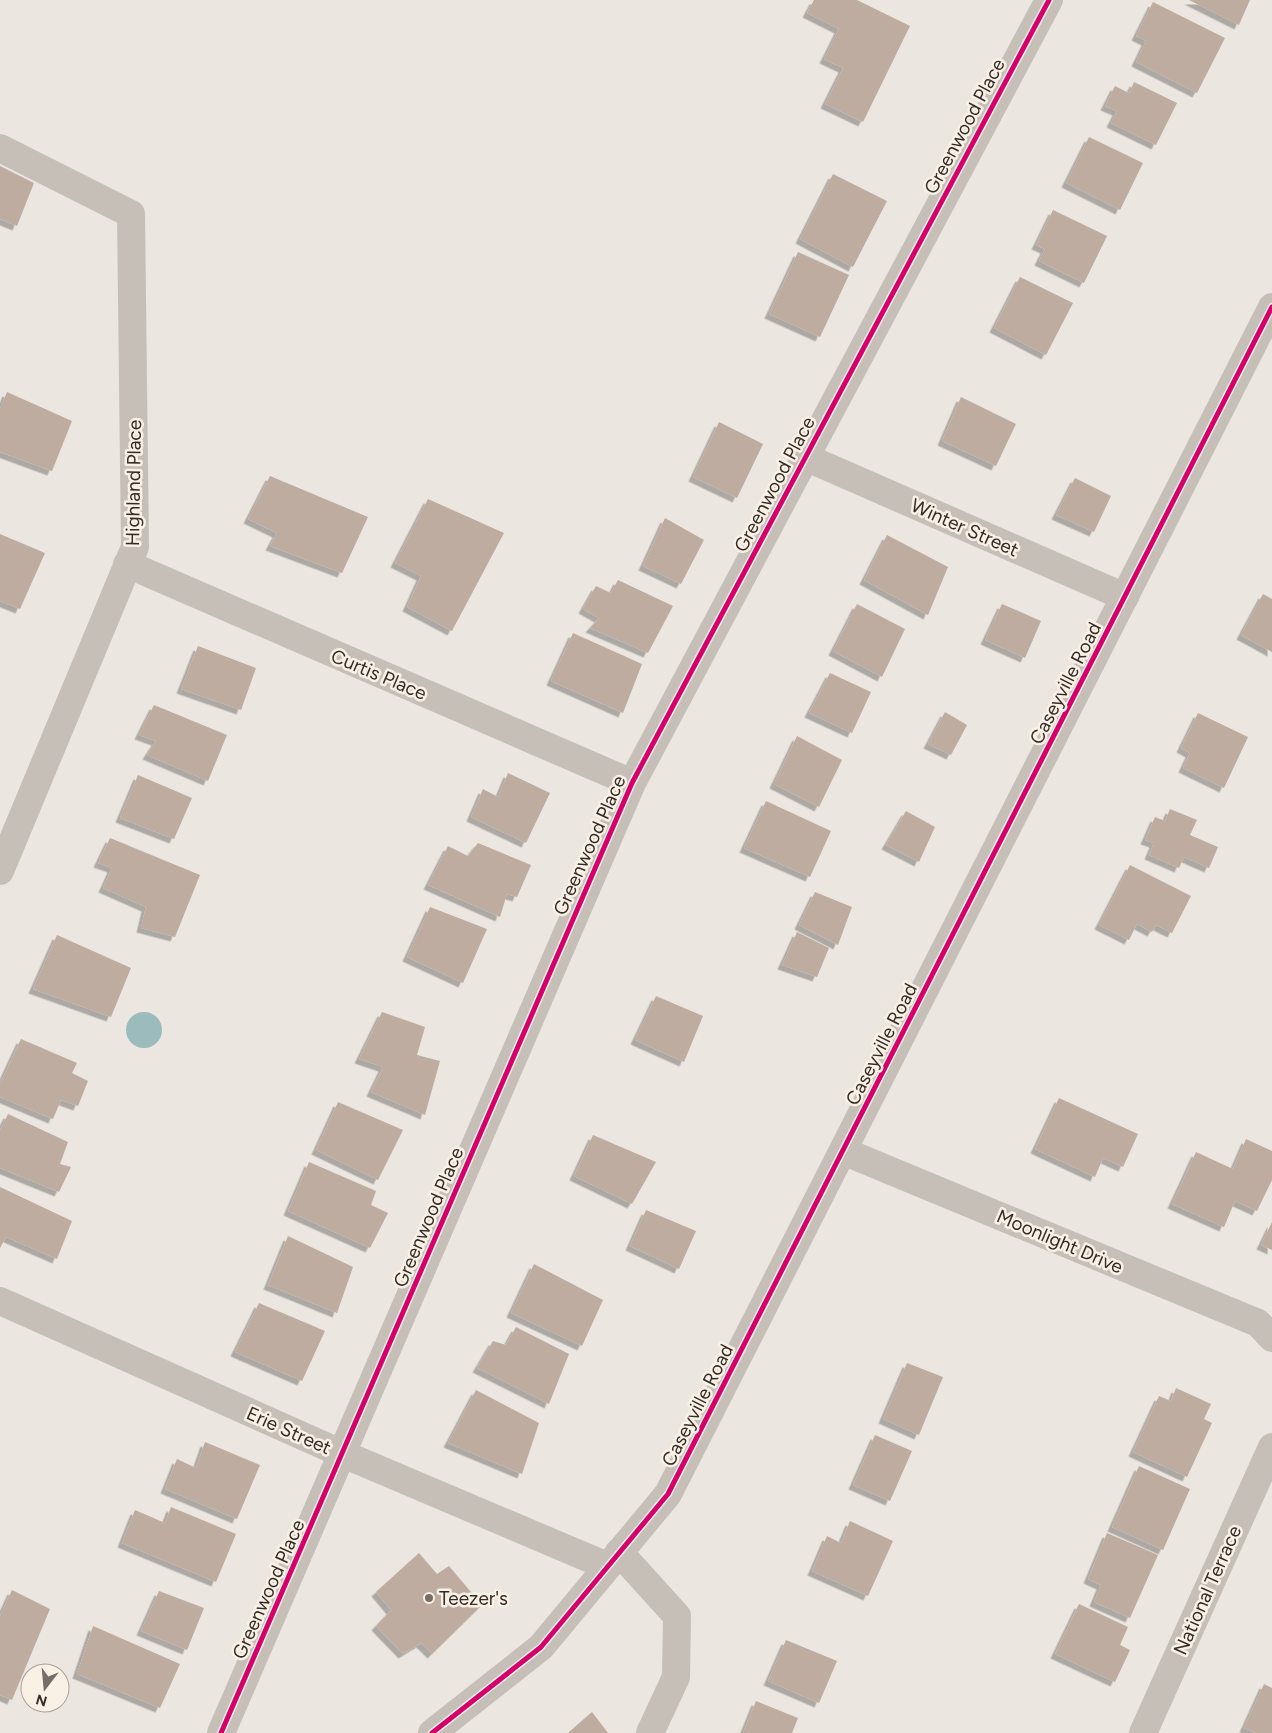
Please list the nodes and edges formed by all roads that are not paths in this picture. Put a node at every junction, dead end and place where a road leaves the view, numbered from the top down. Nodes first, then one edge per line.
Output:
1 (1048, 0) edge
2 (0, 148) edge
3 (1272, 307) edge
4 (805, 457) junction
5 (127, 564) junction
6 (1125, 597) junction
7 (632, 783) junction
8 (0, 871) edge
9 (843, 1151) junction
10 (0, 1301) edge
11 (1272, 1338) edge
12 (1272, 1447) edge
13 (342, 1454) junction
14 (613, 1559) junction
15 (221, 1733) edge
16 (432, 1733) edge
17 (650, 1733) edge
18 (1143, 1733) edge

1 - 4 street, Greenwood Place
2 - 5 street, Highland Place
3 - 6 street, Caseyville Road
4 - 6 street, Winter Street
4 - 7 street, Greenwood Place
5 - 7 street, Curtis Place
5 - 8 street, Highland Place
6 - 9 street, Caseyville Road
7 - 13 street, Greenwood Place
9 - 11 street, Moonlight Drive
9 - 14 street, Caseyville Road
10 - 13 street, Erie Street
12 - 18 street, National Terrace
13 - 14 street, Erie Street
13 - 15 street, Greenwood Place
14 - 16 street, Caseyville Road
14 - 17 street

